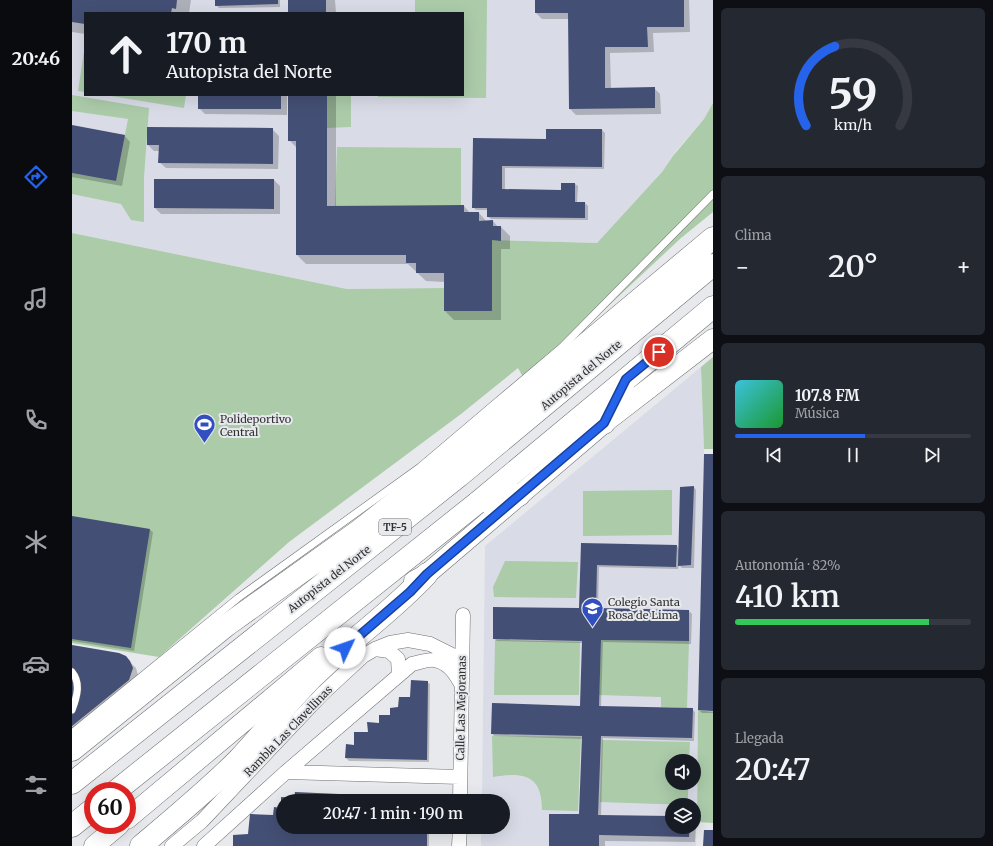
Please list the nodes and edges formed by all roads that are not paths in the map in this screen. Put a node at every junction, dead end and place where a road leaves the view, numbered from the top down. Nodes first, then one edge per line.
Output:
1 (713, 194) edge
2 (713, 238) edge
3 (713, 265) edge
4 (713, 307) edge
5 (713, 339) edge
6 (626, 379) junction
7 (492, 406) junction
8 (604, 423) junction
9 (480, 432) junction
10 (454, 439) junction
11 (519, 495) junction
12 (477, 503) junction
13 (427, 574) junction
14 (463, 615) dead end
15 (375, 649) junction
16 (462, 660) junction
17 (72, 672) edge
18 (399, 675) junction
19 (461, 684) junction
20 (72, 710) edge
21 (72, 733) edge
22 (72, 750) edge
23 (286, 772) junction
24 (460, 777) junction
25 (127, 782) edge
26 (72, 783) edge
27 (460, 794) edge
28 (136, 811) edge
29 (84, 816) edge
30 (72, 826) edge
31 (108, 834) edge
32 (460, 834) edge
33 (94, 846) edge
34 (141, 846) edge
35 (172, 846) edge
36 (204, 846) edge
37 (459, 846) edge

1 - 7 lane
2 - 9 main road
3 - 26 main road, Autopista del Norte / TF-5
4 - 6 main road, TF-5
5 - 8 main road
6 - 8 main road
6 - 12 main road, TF-5
7 - 9 lane
7 - 10 lane
8 - 11 main road
9 - 10 lane
9 - 22 main road
10 - 21 lane
11 - 12 main road
11 - 13 main road
12 - 25 main road, TF-5
13 - 28 main road
13 - 34 main road
14 - 16 street, Calle Las Mejoranas
15 - 16 street, Rambla Las Clavellinas
15 - 18 street
15 - 35 street, Rambla Las Clavellinas
16 - 19 street, Calle Las Mejoranas
17 - 20 lane
18 - 19 street
18 - 23 street
19 - 24 street, Calle Las Mejoranas
23 - 24 street
23 - 36 street
24 - 27 street, Calle Las Mejoranas
29 - 30 main road
31 - 33 main road
32 - 37 street

